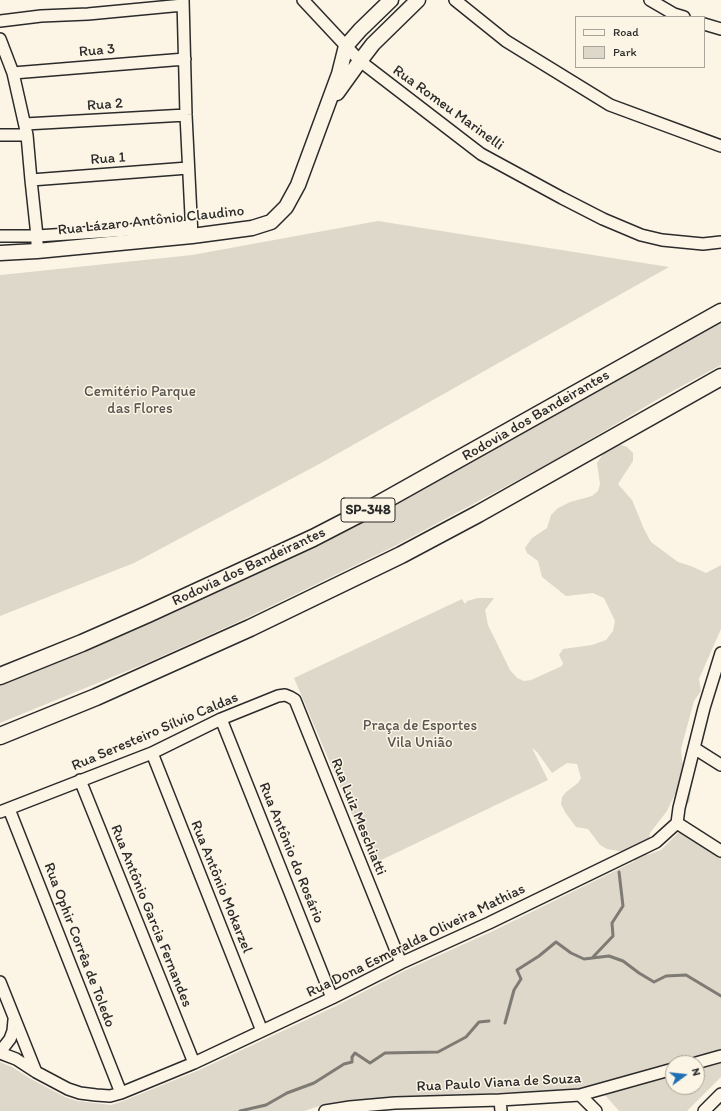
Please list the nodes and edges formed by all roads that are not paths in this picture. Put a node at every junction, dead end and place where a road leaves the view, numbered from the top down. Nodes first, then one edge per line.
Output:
1 (303, 0) edge
2 (391, 0) edge
3 (418, 0) edge
4 (455, 0) edge
5 (650, 0) edge
6 (183, 2) edge
7 (681, 16) edge
8 (0, 21) edge
9 (705, 24) edge
10 (721, 29) edge
11 (0, 39) edge
12 (346, 46) junction
13 (185, 59) junction
14 (360, 61) junction
15 (13, 73) junction
16 (326, 105) junction
17 (186, 115) junction
18 (26, 130) junction
19 (0, 135) edge
20 (721, 146) edge
21 (188, 168) junction
22 (31, 180) junction
23 (192, 231) junction
24 (0, 236) edge
25 (37, 236) junction
26 (721, 242) edge
27 (37, 251) junction
28 (0, 253) edge
29 (721, 312) edge
30 (721, 377) edge
31 (721, 653) edge
32 (719, 671) edge
33 (0, 676) edge
34 (278, 696) joint
35 (221, 719) junction
36 (0, 736) edge
37 (694, 748) junction
38 (152, 753) junction
39 (721, 765) edge
40 (80, 780) junction
41 (4, 810) edge
42 (677, 823) junction
43 (721, 851) edge
44 (400, 963) junction
45 (0, 982) edge
46 (332, 998) junction
47 (14, 1017) junction
48 (262, 1031) junction
49 (0, 1053) edge
50 (721, 1056) edge
51 (705, 1060) edge
52 (194, 1063) junction
53 (665, 1071) edge
54 (36, 1072) junction
55 (120, 1093) junction
56 (721, 1094) edge
57 (580, 1095) junction
58 (501, 1105) edge
59 (397, 1107) edge
60 (325, 1111) edge
61 (596, 1111) edge
62 (704, 1111) edge

1 - 12 street, Rua Romeu Marinelli
2 - 12 main road
3 - 14 main road, Rua Lázaro Antônio Claudino
4 - 20 street
5 - 7 street
6 - 8 street
6 - 13 street
9 - 10 street
11 - 15 street
12 - 14 street, Rua Romeu Marinelli
12 - 16 main road, Rua Lázaro Antônio Claudino
13 - 15 street, Rua 3
13 - 17 street
14 - 16 main road, Rua Lázaro Antônio Claudino
14 - 26 street, Rua Romeu Marinelli
15 - 18 street
16 - 23 main road, Rua Lázaro Antônio Claudino
17 - 18 street, Rua 2
17 - 21 street
18 - 19 street, Rua 2
18 - 22 street
21 - 22 street, Rua 1
21 - 23 street
22 - 25 street
23 - 25 street
23 - 27 main road, Rua Lázaro Antônio Claudino
24 - 25 street
25 - 27 street
27 - 28 main road, Rua Lázaro Antônio Claudino
29 - 33 highway, Rodovia dos Bandeirantes / SP-348
30 - 36 highway
31 - 32 street
32 - 37 street
34 - 35 street, Rua Seresteiro Sílvio Caldas
34 - 44 street, Rua Luiz Meschiatti
35 - 38 street, Rua Seresteiro Sílvio Caldas
35 - 46 street, Rua Antônio do Rosário
37 - 39 street
37 - 42 street
38 - 40 street, Rua Seresteiro Sílvio Caldas
38 - 48 street, Rua Antônio Mokarzel
40 - 41 street, Rua Seresteiro Sílvio Caldas
40 - 52 street, Rua Antônio Garcia Fernandes
41 - 55 street, Rua Ophir Corrêa de Toledo
42 - 43 street
42 - 44 street, Rua Dona Esmeralda Oliveira Mathias
44 - 46 street, Rua Dona Esmeralda Oliveira Mathias
45 - 47 street
46 - 48 street, Rua Dona Esmeralda Oliveira Mathias
47 - 49 street
47 - 54 street
48 - 52 street, Rua Dona Esmeralda Oliveira Mathias
49 - 54 street, Rua Dona Esmeralda Oliveira Mathias
50 - 51 street
52 - 55 street, Rua Dona Esmeralda Oliveira Mathias
53 - 57 street, Rua Paulo Viana de Souza
54 - 55 street, Rua Dona Esmeralda Oliveira Mathias
56 - 62 street
57 - 58 street, Rua Paulo Viana de Souza
57 - 61 street
58 - 59 street, Rua Paulo Viana de Souza
59 - 60 street, Rua Paulo Viana de Souza

